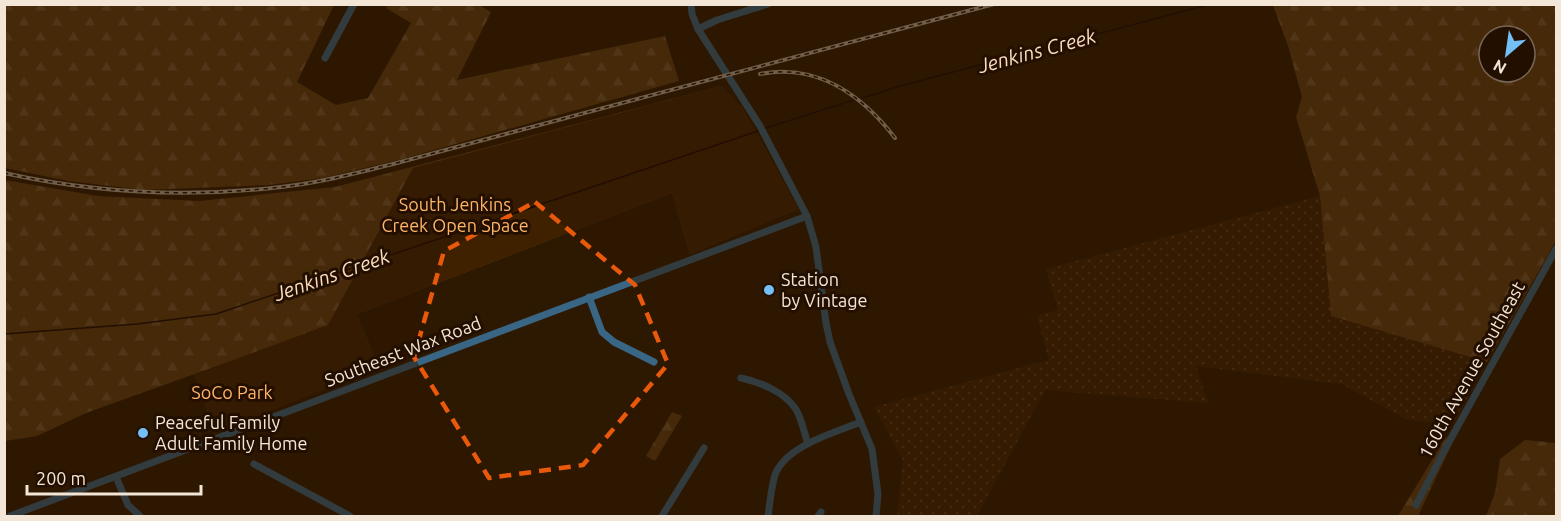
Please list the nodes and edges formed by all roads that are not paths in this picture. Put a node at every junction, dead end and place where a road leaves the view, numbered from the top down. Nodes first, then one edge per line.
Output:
1 (354, 4) edge
2 (691, 4) edge
3 (768, 4) edge
4 (698, 29) junction
5 (325, 58) dead end
6 (807, 216) junction
7 (1557, 249) edge
8 (590, 297) junction
9 (654, 362) dead end
10 (741, 378) dead end
11 (861, 422) junction
12 (808, 444) junction
13 (704, 448) dead end
14 (254, 464) dead end
15 (116, 477) junction
16 (1416, 505) dead end
17 (10, 516) edge
18 (140, 516) edge
19 (350, 516) edge
20 (662, 516) edge
21 (768, 516) edge
22 (876, 516) edge

1 - 5 street
2 - 4 street
3 - 4 street
4 - 6 street
6 - 8 street, Southeast Wax Road
6 - 11 street
7 - 16 street, 160th Avenue Southeast
8 - 9 street
8 - 15 street, Southeast Wax Road
10 - 12 street
11 - 12 street
11 - 22 street
12 - 21 street
13 - 20 street
14 - 19 street
15 - 17 street, Southeast Wax Road
15 - 18 street

